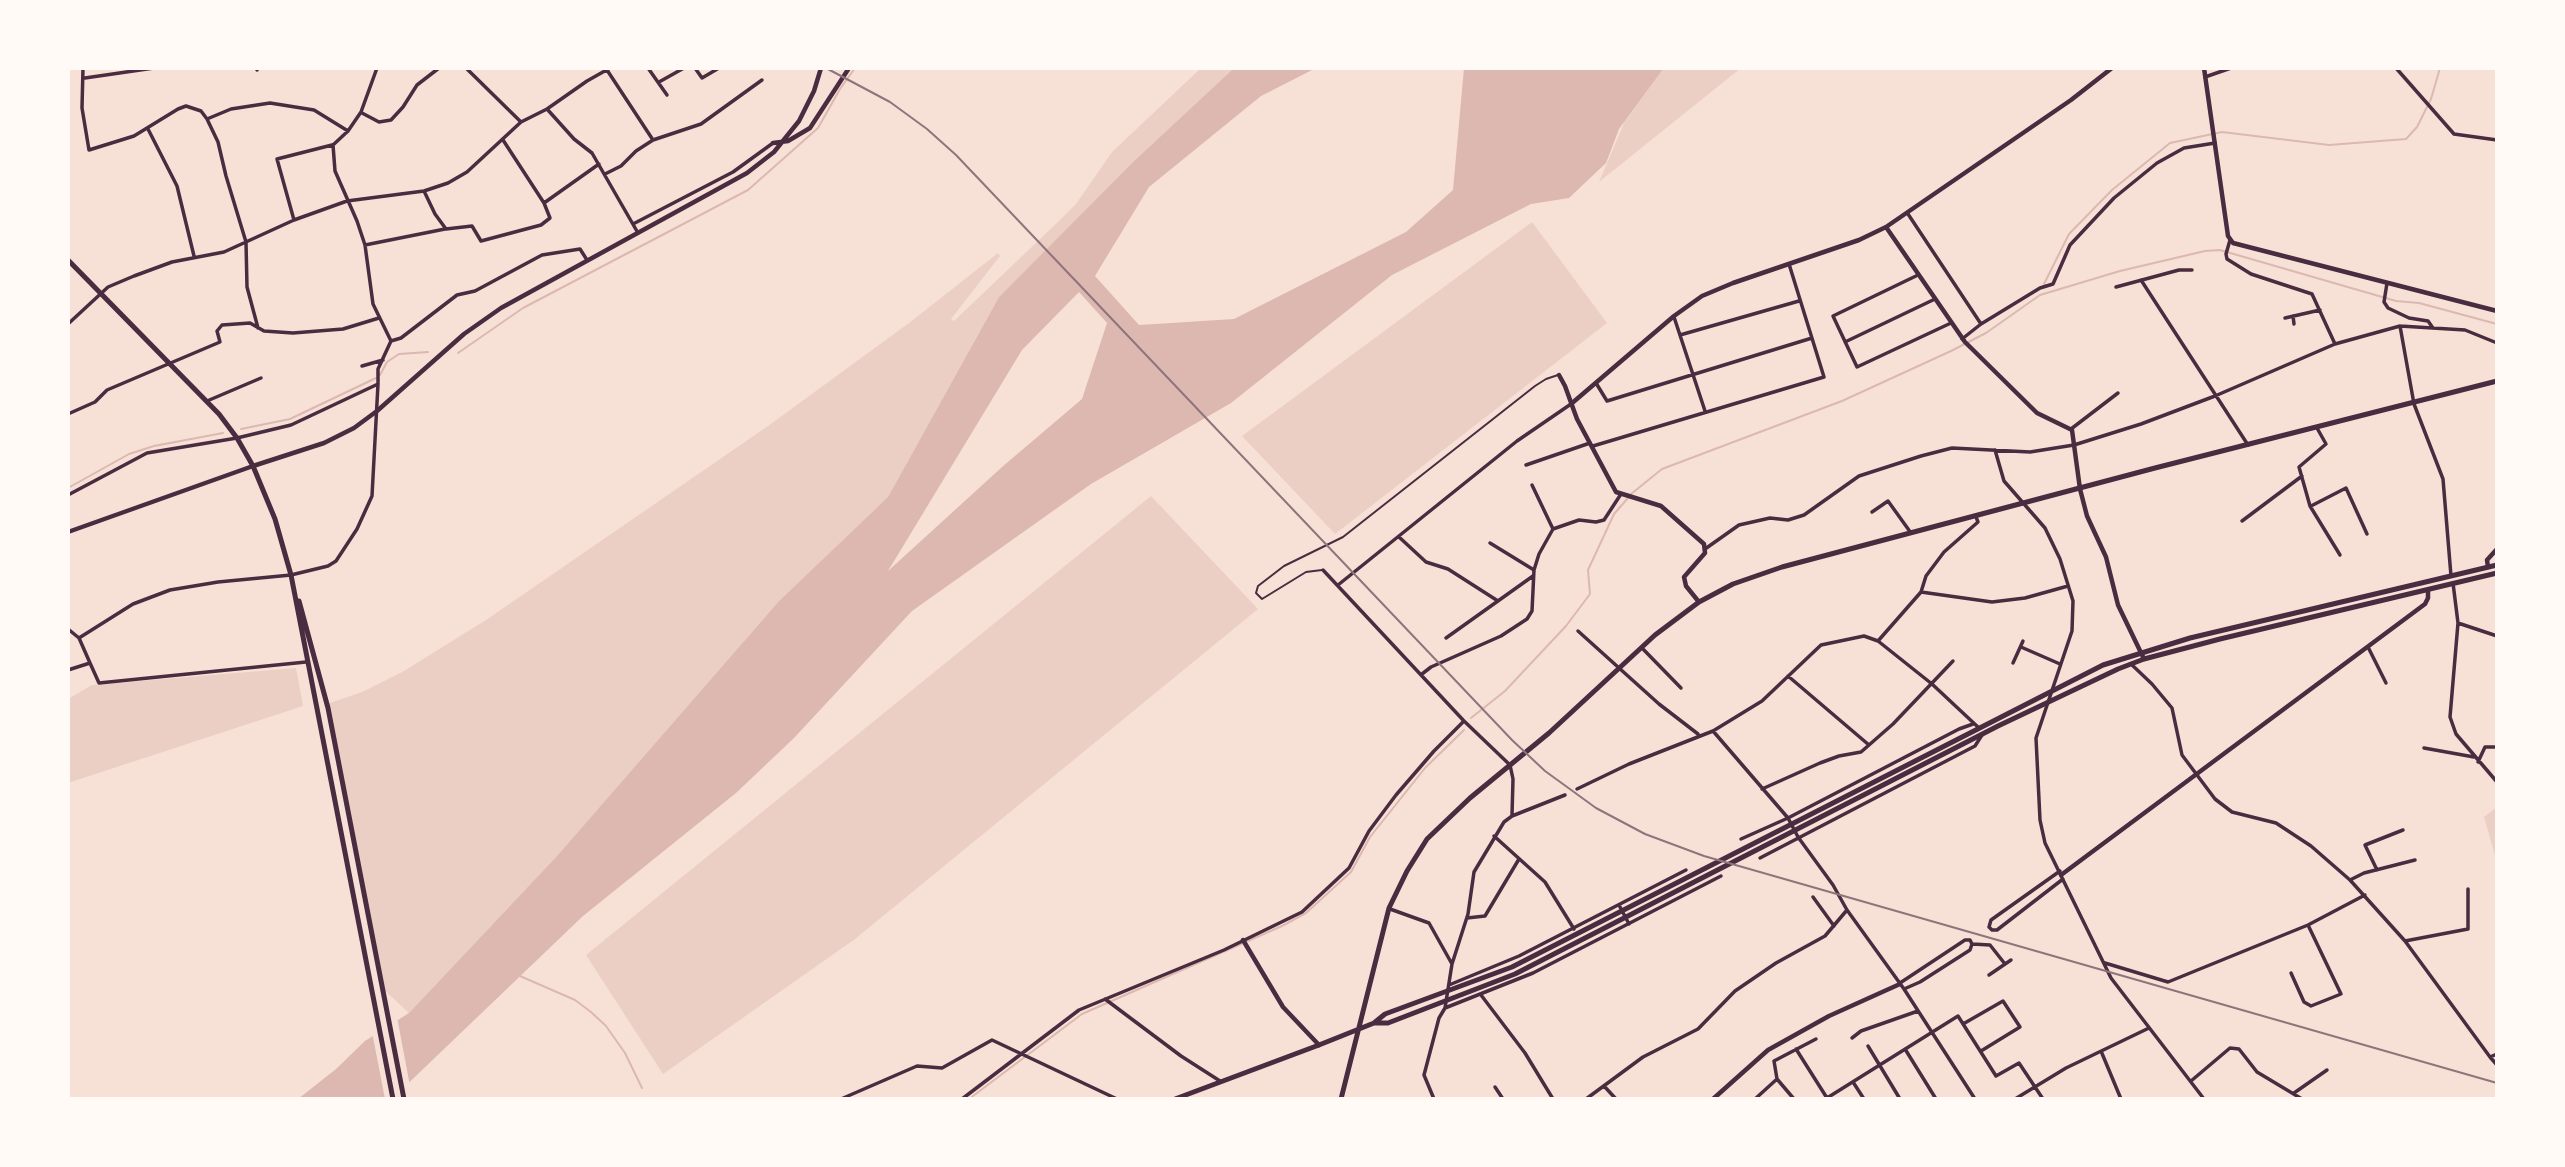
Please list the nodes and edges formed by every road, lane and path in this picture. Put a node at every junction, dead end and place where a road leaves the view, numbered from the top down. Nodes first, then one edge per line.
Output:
1 (83, 68) edge
2 (154, 68) edge
3 (377, 68) edge
4 (439, 68) edge
5 (467, 68) edge
6 (648, 68) edge
7 (684, 68) edge
8 (695, 68) edge
9 (719, 68) edge
10 (821, 68) edge
11 (849, 68) edge
12 (2112, 68) edge
13 (2204, 68) edge
14 (2231, 68) edge
15 (2396, 68) edge
16 (608, 69) edge
17 (2205, 77) junction
18 (85, 78) junction
19 (762, 80) dead end
20 (659, 82) junction
21 (667, 95) dead end
22 (547, 109) junction
23 (361, 112) junction
24 (207, 119) junction
25 (521, 122) junction
26 (148, 129) junction
27 (348, 131) junction
28 (2214, 138) junction
29 (653, 140) junction
30 (2497, 140) edge
31 (503, 141) junction
32 (773, 143) joint
33 (333, 145) junction
34 (599, 164) junction
35 (605, 174) junction
36 (424, 191) junction
37 (347, 201) junction
38 (544, 203) junction
39 (1908, 214) junction
40 (294, 220) junction
41 (633, 224) junction
42 (1886, 228) junction
43 (446, 229) junction
44 (638, 233) junction
45 (2231, 240) junction
46 (246, 242) junction
47 (365, 245) junction
48 (194, 256) junction
49 (68, 260) edge
50 (587, 260) junction
51 (1789, 264) junction
52 (2192, 270) dead end
53 (1919, 275) junction
54 (2141, 280) junction
55 (2387, 283) junction
56 (2116, 288) dead end
57 (102, 293) junction
58 (1935, 299) junction
59 (1800, 301) junction
60 (2320, 310) junction
61 (2497, 311) edge
62 (1674, 316) junction
63 (2292, 316) junction
64 (379, 318) junction
65 (2285, 318) dead end
66 (1951, 323) junction
67 (68, 324) edge
68 (1981, 324) junction
69 (2294, 324) dead end
70 (2400, 326) junction
71 (258, 328) junction
72 (2433, 328) junction
73 (1680, 335) junction
74 (1812, 338) junction
75 (1963, 340) junction
76 (391, 341) junction
77 (1845, 342) junction
78 (2497, 342) edge
79 (2335, 344) junction
80 (383, 360) junction
81 (170, 363) junction
82 (362, 366) dead end
83 (1693, 374) junction
84 (1559, 375) joint
85 (261, 378) dead end
86 (2497, 381) edge
87 (1596, 383) junction
88 (378, 384) junction
89 (2118, 393) dead end
90 (2215, 397) junction
91 (207, 401) junction
92 (1571, 404) junction
93 (2414, 404) junction
94 (377, 411) junction
95 (1705, 411) junction
96 (68, 414) edge
97 (2317, 428) junction
98 (2070, 429) junction
99 (237, 438) junction
100 (1592, 444) junction
101 (2074, 445) junction
102 (2248, 445) junction
103 (1994, 450) junction
104 (1526, 465) dead end
105 (253, 466) junction
106 (2302, 476) junction
107 (1532, 485) dead end
108 (2080, 489) junction
109 (68, 495) edge
110 (1623, 495) junction
111 (2026, 503) junction
112 (2311, 506) junction
113 (1872, 512) dead end
114 (1976, 517) junction
115 (2242, 521) dead end
116 (1553, 529) junction
117 (68, 532) edge
118 (1911, 533) junction
119 (2367, 534) dead end
120 (1399, 537) junction
121 (1490, 543) dead end
122 (1705, 549) junction
123 (2497, 549) edge
124 (2340, 555) dead end
125 (2497, 565) edge
126 (2488, 567) junction
127 (1323, 570) joint
128 (1534, 570) junction
129 (2497, 573) edge
130 (291, 575) junction
131 (1533, 576) junction
132 (2451, 576) junction
133 (2453, 583) junction
134 (1337, 586) junction
135 (2068, 586) junction
136 (2428, 590) junction
137 (1921, 592) junction
138 (1498, 601) junction
139 (1699, 602) junction
140 (2458, 623) junction
141 (68, 629) edge
142 (1578, 631) dead end
143 (2497, 636) edge
144 (79, 638) junction
145 (1446, 638) dead end
146 (1878, 641) junction
147 (2024, 641) dead end
148 (2368, 646) junction
149 (2021, 647) junction
150 (1642, 648) junction
151 (2141, 652) junction
152 (2144, 659) junction
153 (1953, 661) dead end
154 (306, 662) junction
155 (90, 663) junction
156 (2013, 663) dead end
157 (2060, 664) junction
158 (2131, 664) junction
159 (1619, 668) junction
160 (68, 670) edge
161 (1421, 674) junction
162 (1788, 675) junction
163 (2386, 683) dead end
164 (1932, 684) junction
165 (1681, 688) dead end
166 (2052, 690) junction
167 (2047, 702) junction
168 (1464, 721) junction
169 (1976, 726) junction
170 (1713, 731) junction
171 (1982, 734) junction
172 (1699, 735) junction
173 (1869, 745) junction
174 (2497, 747) edge
175 (2424, 748) dead end
176 (2474, 757) junction
177 (2478, 762) junction
178 (1510, 765) junction
179 (2196, 775) junction
180 (2497, 782) edge
181 (1577, 789) dead end
182 (1762, 789) junction
183 (1566, 795) dead end
184 (1511, 816) junction
185 (1789, 820) junction
186 (2403, 830) dead end
187 (1494, 836) junction
188 (1798, 836) junction
189 (1741, 839) dead end
190 (1760, 858) dead end
191 (1519, 859) junction
192 (2415, 860) dead end
193 (1686, 870) dead end
194 (2377, 870) junction
195 (2061, 875) junction
196 (1721, 876) dead end
197 (2350, 880) junction
198 (2468, 889) dead end
199 (2365, 895) junction
200 (1813, 897) dead end
201 (1620, 906) junction
202 (1390, 908) junction
203 (1847, 910) junction
204 (1467, 918) junction
205 (1628, 923) junction
206 (2308, 925) junction
207 (1834, 926) junction
208 (1574, 929) junction
209 (2405, 941) junction
210 (1244, 943) junction
211 (1972, 944) junction
212 (2011, 960) dead end
213 (2104, 962) junction
214 (1452, 964) junction
215 (2005, 964) junction
216 (2291, 974) dead end
217 (1989, 975) dead end
218 (1901, 985) junction
219 (1449, 986) junction
220 (1481, 995) junction
221 (1106, 1000) junction
222 (1445, 1007) junction
223 (1918, 1011) junction
224 (1374, 1023) junction
225 (1963, 1024) junction
226 (2149, 1028) junction
227 (1357, 1030) junction
228 (1932, 1032) junction
229 (1852, 1038) dead end
230 (1816, 1039) dead end
231 (1319, 1045) junction
232 (1868, 1046) dead end
233 (1796, 1049) junction
234 (1905, 1049) junction
235 (1981, 1051) junction
236 (2101, 1051) junction
237 (1022, 1054) junction
238 (2497, 1055) edge
239 (2490, 1057) junction
240 (1879, 1065) junction
241 (2497, 1065) edge
242 (2327, 1070) dead end
243 (1777, 1079) junction
244 (1220, 1081) junction
245 (2190, 1081) junction
246 (1853, 1082) junction
247 (1604, 1086) junction
248 (2035, 1086) junction
249 (1495, 1087) dead end
250 (2294, 1093) junction
251 (1827, 1098) edge
252 (393, 1099) edge
253 (404, 1099) edge
254 (841, 1099) edge
255 (962, 1099) edge
256 (1117, 1099) edge
257 (1175, 1099) edge
258 (1341, 1099) edge
259 (1434, 1099) edge
260 (1503, 1099) edge
261 (1553, 1099) edge
262 (1586, 1099) edge
263 (1616, 1099) edge
264 (1713, 1099) edge
265 (1755, 1099) edge
266 (1794, 1099) edge
267 (1864, 1099) edge
268 (1900, 1099) edge
269 (1936, 1099) edge
270 (1975, 1099) edge
271 (2015, 1099) edge
272 (2043, 1099) edge
273 (2122, 1099) edge
274 (2204, 1099) edge
275 (2302, 1099) edge

1 - 18 street
2 - 18 street
3 - 23 street
4 - 23 street
5 - 25 street
6 - 20 street
7 - 20 street
8 - 9 street
10 - 44 street
11 - 32 street
12 - 39 street
13 - 17 street
14 - 17 street
15 - 30 street
16 - 22 street
16 - 29 street
17 - 28 street
18 - 26 street
19 - 29 street
20 - 21 street
22 - 25 street
22 - 34 street
23 - 27 street
24 - 26 street
24 - 27 street
24 - 46 street
25 - 31 street
26 - 48 street
27 - 33 street
28 - 45 street
28 - 68 street
29 - 35 street
31 - 36 street
31 - 38 street
32 - 41 street
33 - 37 street
33 - 40 street
34 - 35 street
34 - 38 street
35 - 41 street
36 - 37 street
36 - 43 street
37 - 40 street
37 - 47 street
38 - 43 street
39 - 42 street
39 - 68 street
40 - 46 street
41 - 44 street
42 - 51 street
42 - 53 street
43 - 47 street
44 - 50 street
45 - 55 street
45 - 60 street
46 - 48 street
46 - 71 street
47 - 64 street
48 - 57 street
49 - 57 main road
50 - 76 street
50 - 94 street
51 - 59 street
51 - 62 street
52 - 54 street
53 - 58 street
53 - 77 street
54 - 56 street
54 - 90 street
55 - 61 street
55 - 72 street
57 - 67 street
57 - 81 main road
58 - 66 street
58 - 77 street
59 - 73 street
59 - 74 street
60 - 63 street
60 - 79 street
62 - 73 street
62 - 87 street
63 - 65 street
63 - 69 street
64 - 71 street
64 - 76 street
66 - 75 street
66 - 77 street
68 - 75 street
70 - 72 street
70 - 79 street
70 - 93 street
71 - 81 street
72 - 78 street
73 - 83 street
74 - 83 street
74 - 95 street
75 - 98 street
76 - 80 street
79 - 90 street
80 - 82 street
80 - 88 street
81 - 91 main road
81 - 96 street
83 - 87 street
83 - 95 street
84 - 92 street
84 - 127 lane
85 - 91 street
86 - 93 main road
87 - 92 street
88 - 94 street
88 - 99 street
89 - 98 street
90 - 101 street
90 - 102 street
91 - 99 main road
92 - 100 street
92 - 120 street
93 - 97 main road
93 - 132 street
94 - 105 street
94 - 130 street
95 - 100 street
97 - 102 main road
97 - 106 street
98 - 101 street
99 - 105 main road
99 - 109 street
100 - 104 street
100 - 110 street
101 - 103 street
101 - 108 street
102 - 108 main road
103 - 111 street
103 - 122 street
105 - 117 street
105 - 130 main road
106 - 112 street
106 - 115 street
107 - 116 street
108 - 111 main road
108 - 151 street
110 - 116 street
110 - 122 street
111 - 114 main road
111 - 135 street
112 - 119 street
112 - 124 street
113 - 118 street
114 - 118 main road
114 - 137 street
116 - 128 street
118 - 139 main road
120 - 134 street
120 - 138 street
121 - 128 street
122 - 139 street
123 - 126 street
125 - 126 main road
126 - 132 main road
127 - 134 street
128 - 131 street
129 - 133 main road
130 - 144 street
130 - 154 main road
130 - 253 main road
131 - 138 street
131 - 161 street
132 - 133 street
132 - 151 main road
133 - 136 main road
133 - 140 street
134 - 161 street
135 - 137 street
135 - 157 street
136 - 148 street
136 - 152 main road
137 - 146 street
138 - 145 street
139 - 150 main road
140 - 143 street
140 - 176 street
141 - 144 street
142 - 159 street
144 - 155 street
146 - 162 street
146 - 164 street
147 - 149 street
148 - 163 street
148 - 179 street
149 - 156 street
149 - 157 street
150 - 159 main road
150 - 165 street
151 - 152 street
151 - 166 main road
152 - 158 main road
153 - 164 street
154 - 155 street
154 - 252 main road
155 - 160 street
157 - 166 street
158 - 167 main road
158 - 179 street
159 - 172 street
159 - 178 main road
161 - 168 street
162 - 170 street
162 - 173 street
164 - 169 street
164 - 173 street
166 - 167 street
166 - 169 main road
167 - 171 main road
167 - 195 street
168 - 178 street
168 - 210 street
169 - 185 street
169 - 224 main road
170 - 172 street
170 - 182 street
171 - 188 street
171 - 224 main road
172 - 181 street
173 - 182 street
174 - 177 street
175 - 176 street
176 - 177 street
177 - 180 street
178 - 184 street
178 - 202 main road
179 - 195 street
179 - 197 street
182 - 185 street
183 - 184 street
184 - 187 street
185 - 188 street
185 - 189 street
186 - 194 street
187 - 191 street
187 - 204 street
188 - 190 street
188 - 203 street
191 - 204 street
191 - 208 street
192 - 194 street
193 - 201 street
194 - 197 street
195 - 195 street
195 - 213 street
196 - 205 street
197 - 199 street
198 - 209 street
199 - 206 street
199 - 209 street
200 - 207 street
201 - 205 street
201 - 208 street
202 - 214 street
202 - 227 main road
203 - 207 street
203 - 218 street
204 - 214 street
205 - 220 street
206 - 213 street
206 - 216 street
207 - 247 street
208 - 219 street
209 - 239 street
210 - 221 street
210 - 231 street
211 - 215 street
211 - 218 street
211 - 218 street
212 - 215 street
213 - 226 street
214 - 219 street
215 - 217 street
218 - 223 street
218 - 264 street
219 - 222 street
220 - 222 street
220 - 261 street
221 - 237 street
221 - 244 street
222 - 259 street
223 - 228 street
223 - 229 street
224 - 227 main road
225 - 228 street
225 - 235 street
225 - 235 street
226 - 236 street
226 - 245 street
227 - 231 main road
227 - 258 main road
228 - 234 street
228 - 270 street
230 - 233 street
231 - 244 main road
232 - 240 street
233 - 243 street
233 - 251 street
234 - 240 street
234 - 269 street
235 - 248 street
236 - 248 street
236 - 273 street
237 - 254 street
237 - 255 street
237 - 256 street
238 - 239 street
239 - 241 street
240 - 246 street
240 - 268 street
242 - 250 street
243 - 265 street
243 - 266 street
244 - 257 main road
245 - 250 street
245 - 274 street
246 - 251 street
246 - 267 street
247 - 262 street
247 - 263 street
248 - 271 street
248 - 272 street
249 - 260 street
250 - 275 street

